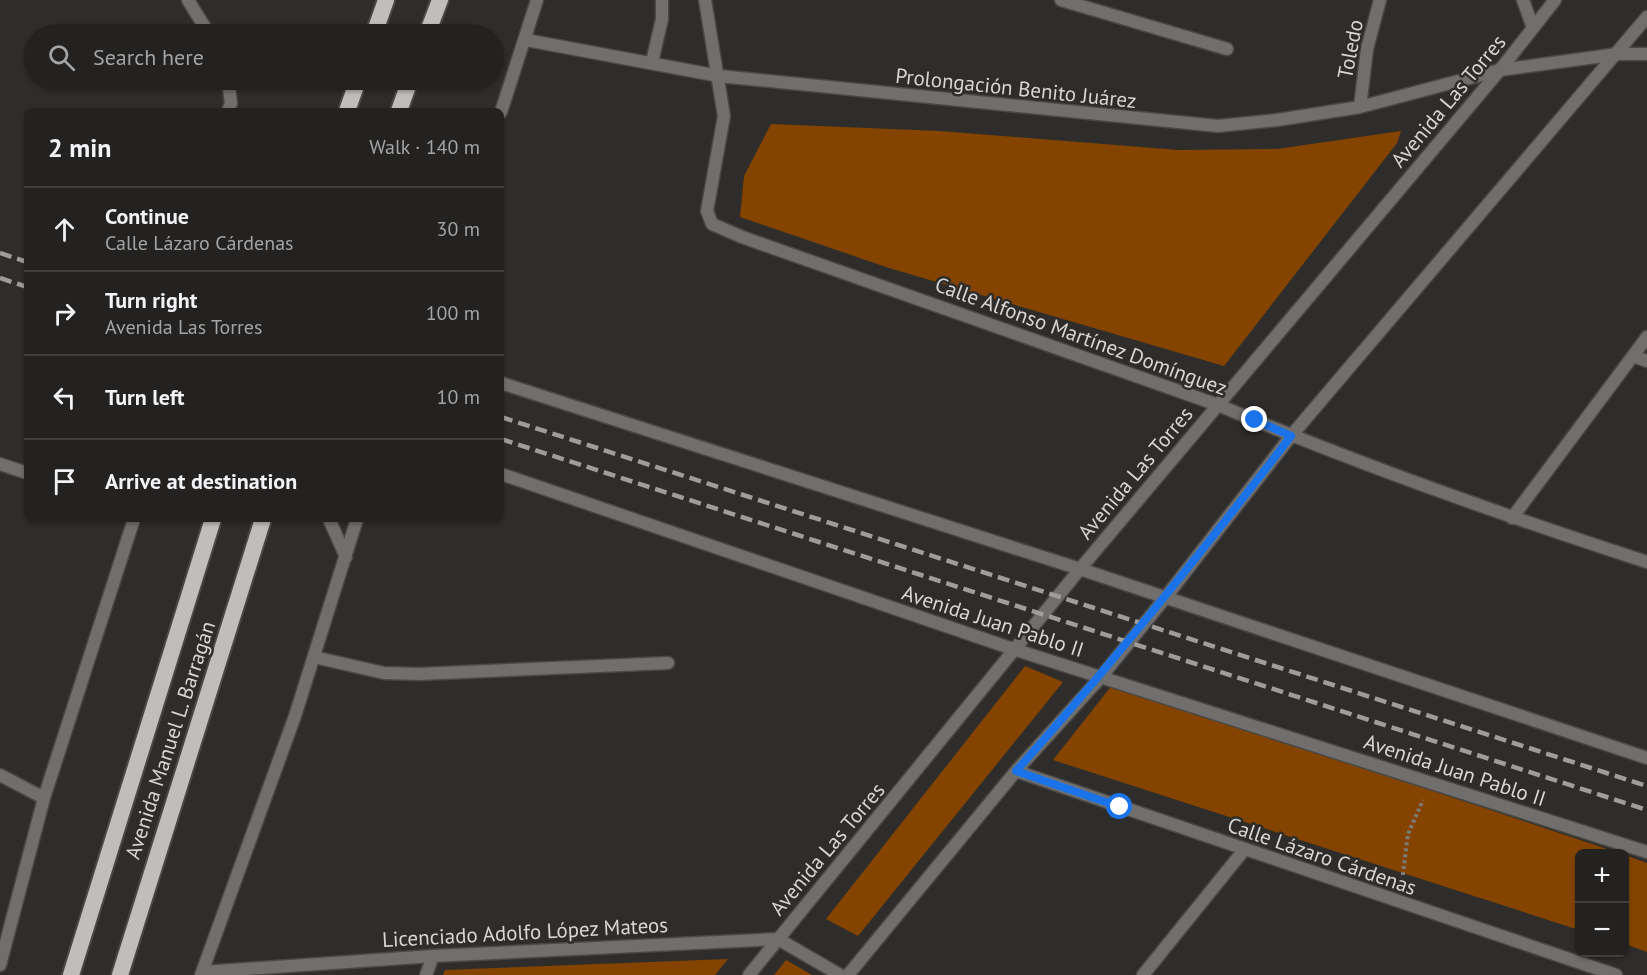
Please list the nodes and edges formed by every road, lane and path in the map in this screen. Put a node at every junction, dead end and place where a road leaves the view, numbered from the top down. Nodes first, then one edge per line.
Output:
1 (188, 0) edge
2 (386, 0) edge
3 (440, 0) edge
4 (537, 0) edge
5 (662, 0) edge
6 (705, 0) edge
7 (1061, 0) edge
8 (1380, 0) edge
9 (1524, 0) edge
10 (1555, 0) edge
11 (1647, 17) edge
12 (203, 24) edge
13 (378, 24) edge
14 (431, 24) edge
15 (1533, 28) junction
16 (526, 40) junction
17 (1227, 49) dead end
18 (1618, 54) junction
19 (1647, 54) edge
20 (651, 62) junction
21 (1500, 70) junction
22 (719, 76) junction
23 (229, 90) edge
24 (354, 90) edge
25 (406, 90) edge
26 (1360, 106) junction
27 (229, 108) edge
28 (348, 108) edge
29 (400, 108) edge
30 (502, 108) edge
31 (1647, 337) edge
32 (1633, 356) junction
33 (1647, 361) edge
34 (504, 384) edge
35 (1218, 405) junction
36 (1291, 436) junction
37 (0, 464) edge
38 (24, 472) edge
39 (504, 475) edge
40 (1512, 518) junction
41 (133, 522) edge
42 (212, 522) edge
43 (263, 522) edge
44 (330, 522) edge
45 (356, 522) edge
46 (346, 557) junction
47 (1647, 562) edge
48 (1080, 569) junction
49 (1165, 598) junction
50 (1016, 650) junction
51 (314, 657) junction
52 (668, 663) dead end
53 (1101, 677) junction
54 (1647, 758) edge
55 (1016, 771) junction
56 (0, 775) edge
57 (1432, 783) junction
58 (44, 798) junction
59 (1244, 850) junction
60 (1647, 852) edge
61 (1401, 903) junction
62 (778, 939) junction
63 (433, 956) junction
64 (0, 965) edge
65 (202, 973) edge
66 (71, 975) edge
67 (120, 975) edge
68 (426, 975) edge
69 (749, 975) edge
70 (840, 975) edge
71 (848, 975) edge
72 (1143, 975) edge
73 (1616, 975) edge

1 - 12 street
2 - 13 highway
3 - 14 highway
4 - 16 street
5 - 20 street
6 - 22 street, Calle Alfonso Martínez Domínguez
7 - 17 street
8 - 26 street, Toledo
9 - 15 street
10 - 15 street, Avenida Las Torres
11 - 18 street
15 - 21 street, Avenida Las Torres
16 - 20 street, Prolongación Benito Juárez
16 - 30 street
18 - 19 street, Prolongación Benito Juárez
18 - 21 street, Prolongación Benito Juárez
18 - 36 street
20 - 22 street, Prolongación Benito Juárez
21 - 26 street, Prolongación Benito Juárez
21 - 35 street, Avenida Las Torres
22 - 26 street, Prolongación Benito Juárez
22 - 35 street, Calle Alfonso Martínez Domínguez
23 - 27 street
24 - 28 highway
25 - 29 highway
31 - 32 street
32 - 33 street
32 - 40 street
34 - 48 street
35 - 36 street, Calle Alfonso Martínez Domínguez
35 - 48 street, Avenida Las Torres
36 - 40 street, Calle Alfonso Martínez Domínguez
36 - 49 street
37 - 38 street
39 - 50 street, Avenida Juan Pablo II
40 - 47 street, Calle Alfonso Martínez Domínguez
41 - 58 street
42 - 66 highway, Avenida Manuel L. Barragán
43 - 67 highway, Avenida Manuel L. Barragán
44 - 46 street
45 - 46 street
46 - 51 street
48 - 49 street
48 - 50 street, Avenida Las Torres
49 - 53 street
49 - 54 street
50 - 53 street, Avenida Juan Pablo II
50 - 62 street, Avenida Las Torres
51 - 52 street
51 - 65 street
53 - 55 street
53 - 57 street, Avenida Juan Pablo II
55 - 59 street, Calle Lázaro Cárdenas
55 - 71 street
56 - 58 street
57 - 60 street, Avenida Juan Pablo II
57 - 61 path
58 - 64 street
59 - 61 street, Calle Lázaro Cárdenas
59 - 72 street
61 - 73 street, Calle Lázaro Cárdenas
62 - 63 street, Licenciado Adolfo López Mateos
62 - 69 street, Avenida Las Torres
62 - 70 street
63 - 65 street, Licenciado Adolfo López Mateos
63 - 68 street

